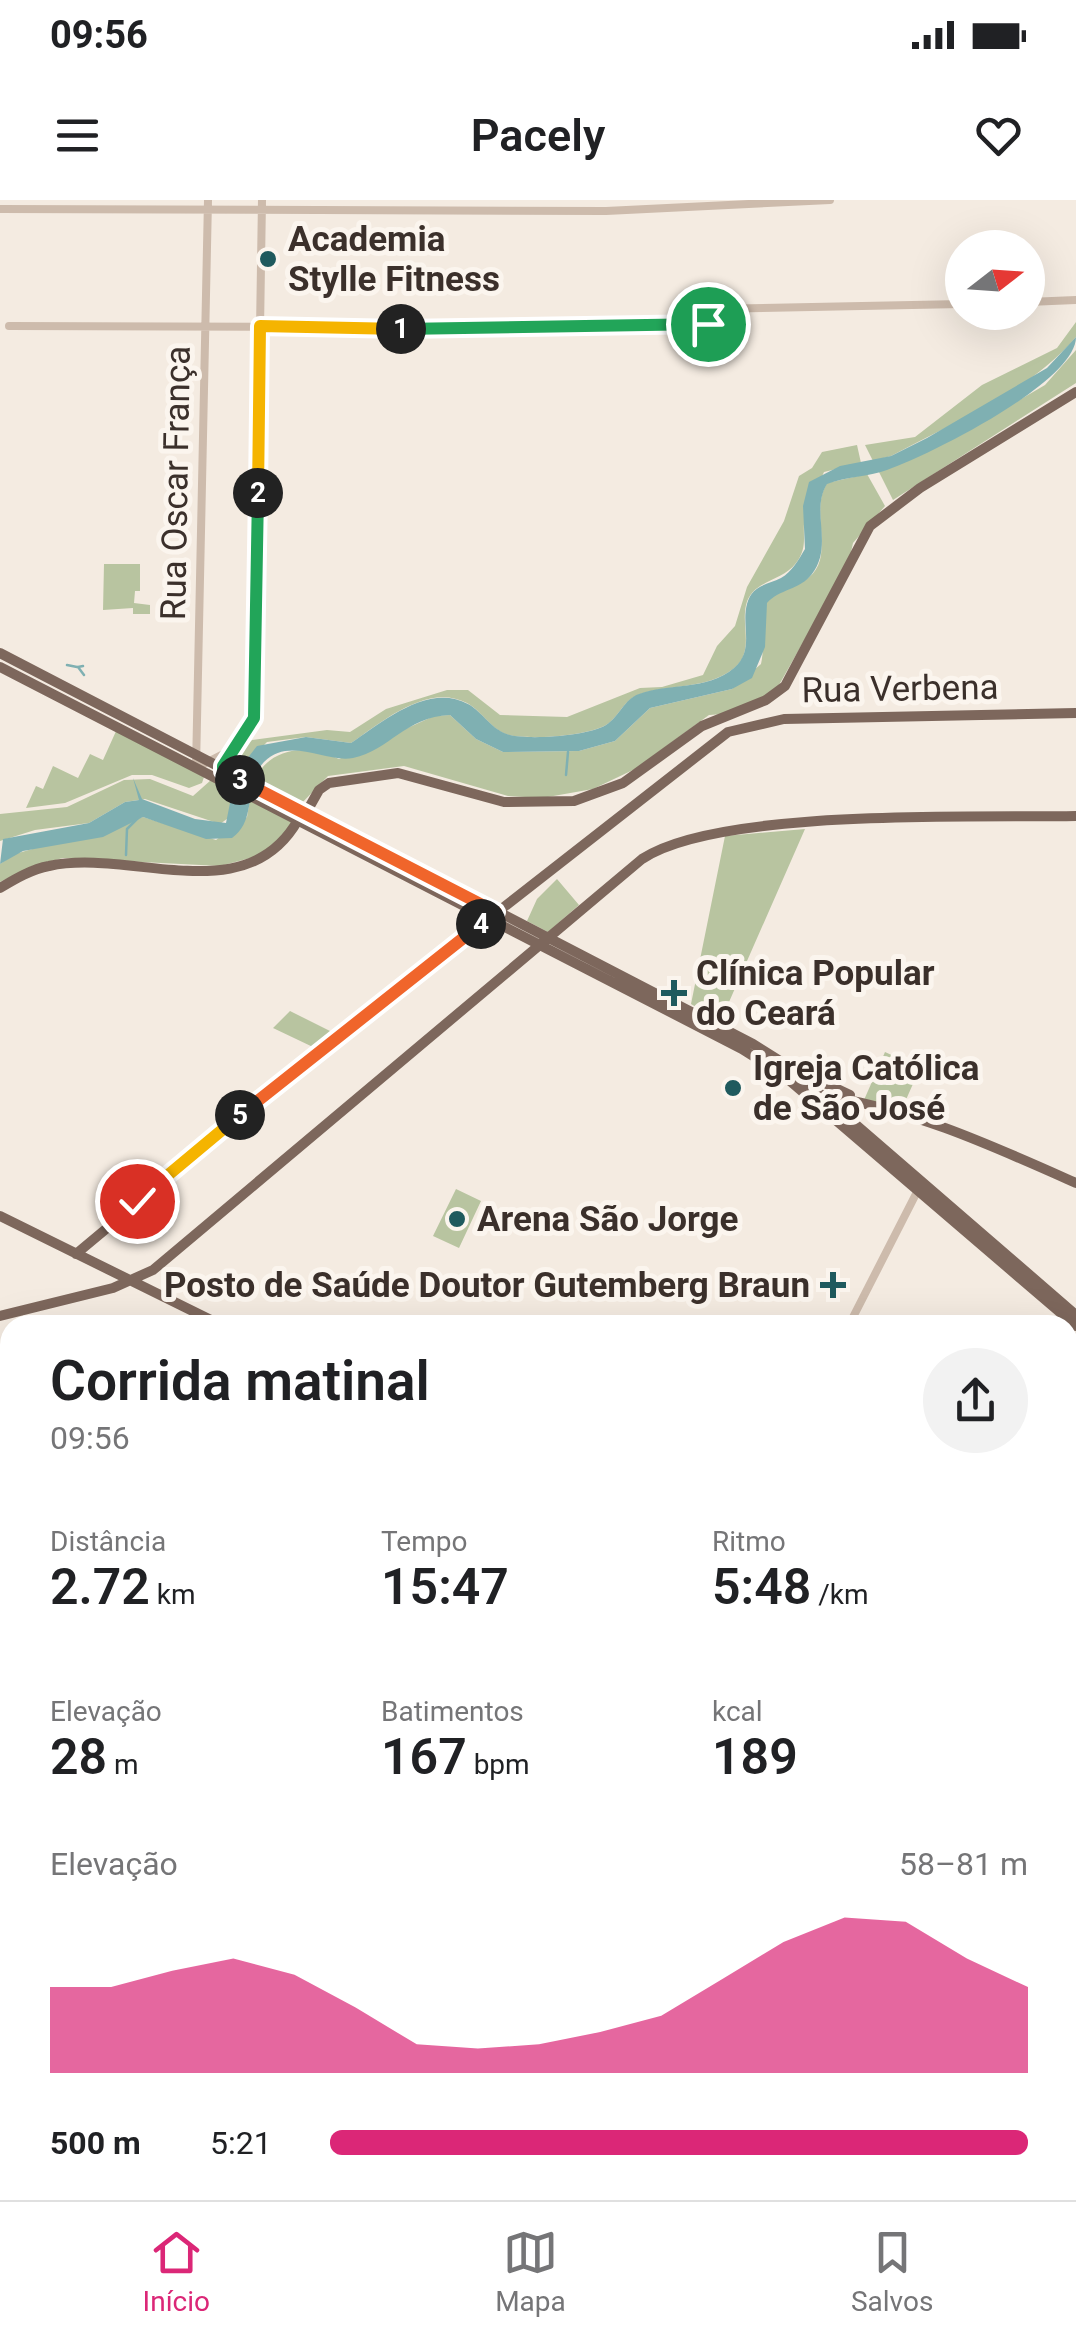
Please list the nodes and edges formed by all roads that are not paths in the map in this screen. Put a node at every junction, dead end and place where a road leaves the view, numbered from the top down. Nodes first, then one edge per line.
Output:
1 (830, 200) edge
2 (208, 205) edge
3 (262, 205) edge
4 (0, 209) edge
5 (1076, 300) edge
6 (1045, 301) edge
7 (945, 304) edge
8 (9, 326) dead end
9 (260, 326) junction
10 (206, 327) junction
11 (1076, 392) edge
12 (0, 653) edge
13 (0, 667) edge
14 (1076, 713) edge
15 (120, 722) junction
16 (690, 734) junction
17 (237, 747) junction
18 (699, 751) junction
19 (200, 762) junction
20 (224, 775) junction
21 (1076, 816) edge
22 (302, 817) junction
23 (0, 888) edge
24 (492, 915) junction
25 (544, 942) junction
26 (788, 1066) junction
27 (799, 1090) junction
28 (818, 1095) junction
29 (860, 1101) junction
30 (1076, 1183) edge
31 (920, 1188) junction
32 (0, 1216) edge
33 (93, 1236) junction
34 (52, 1241) junction
35 (76, 1254) junction
36 (132, 1282) junction
37 (4, 1315) edge
38 (200, 1315) edge
39 (854, 1315) edge
40 (1064, 1315) edge
41 (1076, 1315) edge

1 - 3 street
2 - 3 street
2 - 4 street
2 - 10 street, Rua Oscar França
3 - 9 street
5 - 6 street
7 - 9 street
8 - 10 street
9 - 10 street
9 - 17 street
10 - 19 street, Rua Oscar França
11 - 16 main road
12 - 15 main road
13 - 15 main road
14 - 18 main road, Rua Verbena
15 - 19 main road
16 - 18 main road
16 - 22 main road
17 - 19 street
17 - 20 street
18 - 24 main road
19 - 20 main road
20 - 22 main road
21 - 25 main road
22 - 23 main road
22 - 24 main road
24 - 25 main road
24 - 33 main road
25 - 26 main road
25 - 27 main road
25 - 36 main road
26 - 28 main road
26 - 29 main road
27 - 28 main road
27 - 31 main road
28 - 29 main road
28 - 31 main road
29 - 30 main road
31 - 39 street
31 - 40 main road
31 - 41 main road
32 - 34 main road
33 - 34 main road
33 - 35 main road
34 - 35 main road
35 - 36 main road
36 - 37 main road
36 - 38 main road

